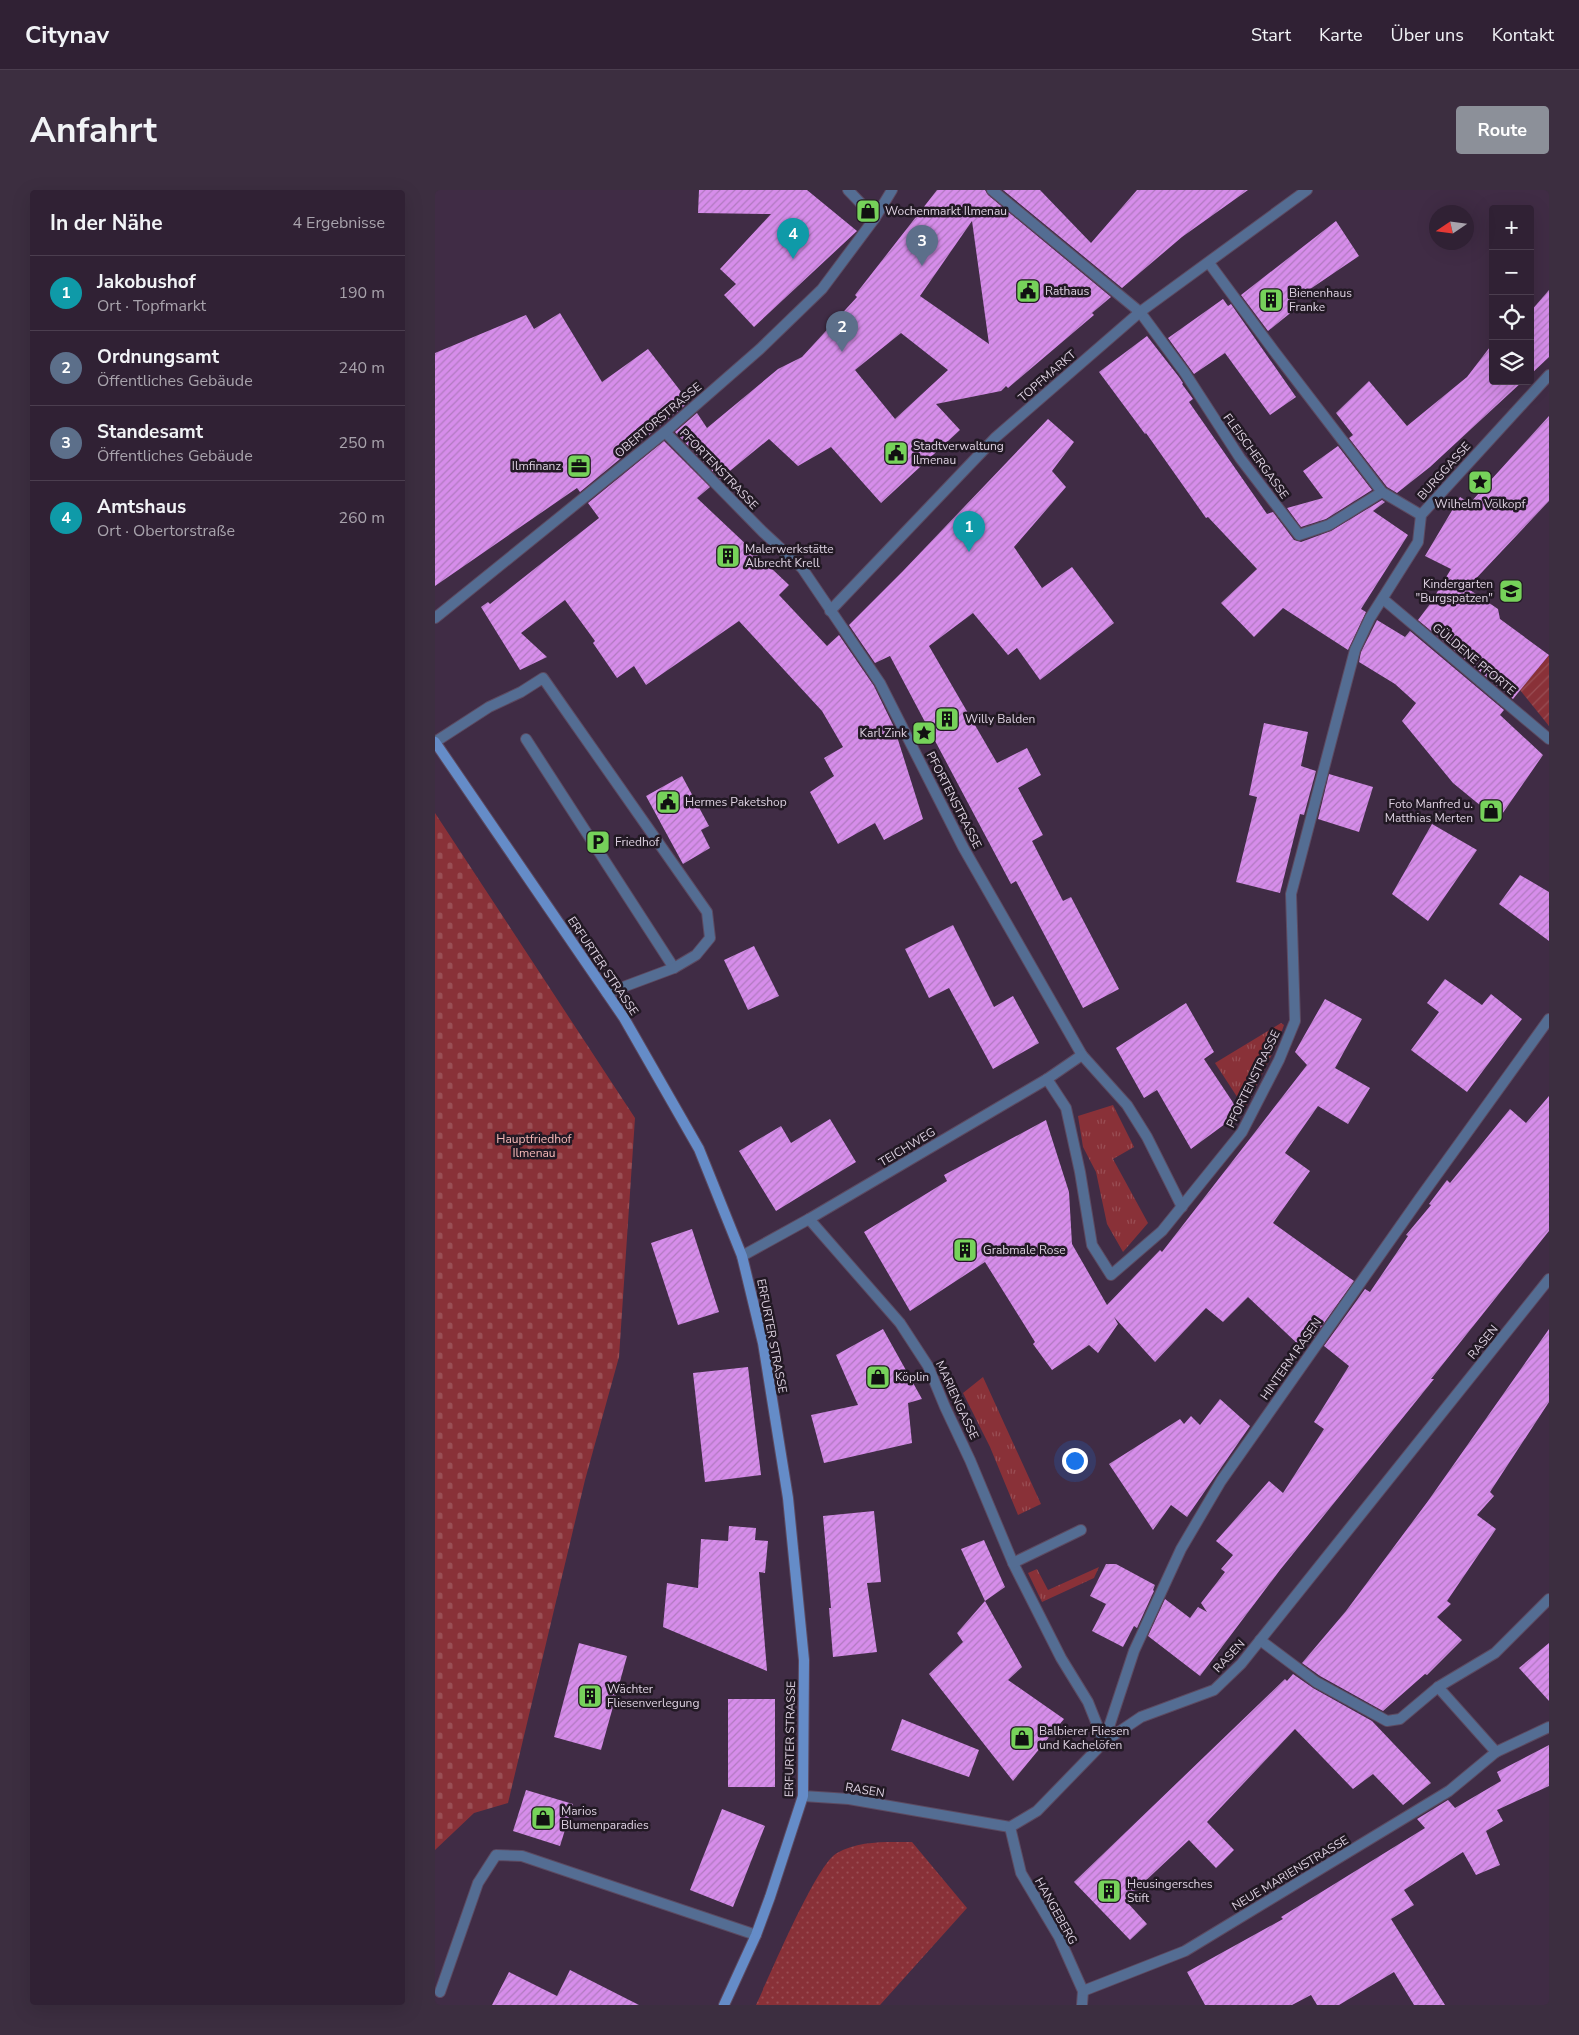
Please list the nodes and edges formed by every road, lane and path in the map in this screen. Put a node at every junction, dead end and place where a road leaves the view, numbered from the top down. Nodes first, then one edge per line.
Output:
1 (848, 190) edge
2 (892, 190) edge
3 (992, 190) edge
4 (1307, 190) edge
5 (875, 218) junction
6 (1209, 263) junction
7 (1140, 312) junction
8 (1549, 375) edge
9 (665, 432) junction
10 (1383, 492) junction
11 (1421, 515) junction
12 (1383, 599) junction
13 (830, 611) junction
14 (435, 618) edge
15 (1549, 738) edge
16 (526, 739) dead end
17 (435, 742) edge
18 (674, 968) junction
19 (607, 993) junction
20 (1549, 1019) edge
21 (1082, 1055) junction
22 (1047, 1079) junction
23 (1182, 1207) junction
24 (809, 1219) junction
25 (743, 1256) junction
26 (1549, 1279) edge
27 (1081, 1530) dead end
28 (1013, 1564) junction
29 (1549, 1599) edge
30 (1260, 1640) junction
31 (1438, 1687) junction
32 (1549, 1726) edge
33 (1104, 1742) junction
34 (1496, 1752) junction
35 (803, 1796) junction
36 (1010, 1827) junction
37 (756, 1935) junction
38 (1083, 1991) junction
39 (440, 1992) dead end
40 (724, 2005) edge
41 (1083, 2005) edge

1 - 5 street
2 - 5 street, OBERTORSTRASSE
3 - 7 street
4 - 6 street, TOPFMARKT
5 - 9 street, OBERTORSTRASSE
6 - 7 street, TOPFMARKT
6 - 10 street
7 - 10 street, FLEISCHERGASSE
7 - 13 street, TOPFMARKT
8 - 11 street, BURGGASSE
9 - 13 street, PFORTENSTRASSE
9 - 14 street, OBERTORSTRASSE
10 - 11 street
11 - 12 street, BURGGASSE
12 - 15 street, GÜLDENE PFORTE
12 - 23 street, PFORTENSTRASSE
13 - 21 street, PFORTENSTRASSE
16 - 18 street
17 - 18 street
17 - 19 main road, ERFURTER STRASSE
18 - 19 street
19 - 25 main road, ERFURTER STRASSE
20 - 33 street, HINTERM RASEN
21 - 22 street, TEICHWEG
21 - 23 street, PFORTENSTRASSE
22 - 23 street, PFORTENSTRASSE
22 - 24 street, TEICHWEG
24 - 25 street, TEICHWEG
24 - 28 street, MARIENGASSE
25 - 35 main road, ERFURTER STRASSE
26 - 30 street, RASEN
27 - 28 street
28 - 33 street, MARIENGASSE
29 - 31 street
30 - 31 street
30 - 33 street, RASEN
31 - 34 street
32 - 34 street, NEUE MARIENSTRASSE
33 - 36 street, RASEN
34 - 38 street, NEUE MARIENSTRASSE
35 - 36 street, RASEN
35 - 37 main road, ERFURTER STRASSE
36 - 38 street, HANGEBERG
37 - 39 street
37 - 40 main road, ERFURTER STRASSE
38 - 41 street, HANGEBERG

